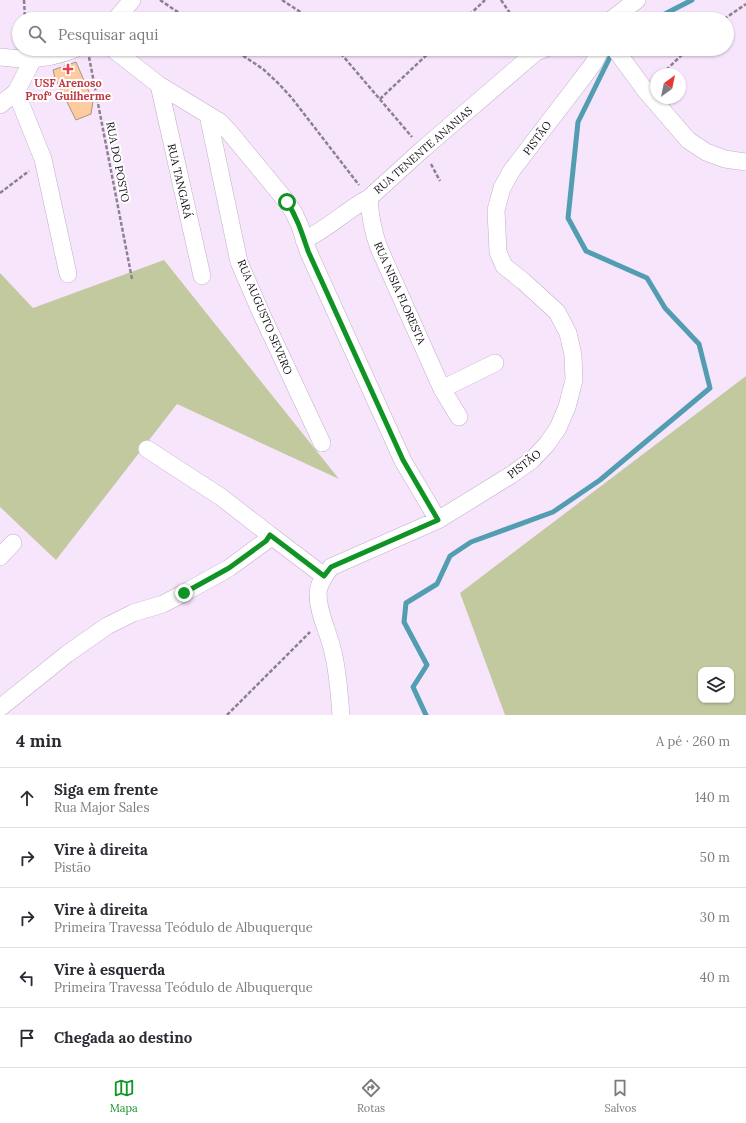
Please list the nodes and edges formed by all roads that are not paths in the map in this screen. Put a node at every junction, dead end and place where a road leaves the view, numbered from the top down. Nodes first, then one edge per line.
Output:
1 (132, 0) edge
2 (637, 0) edge
3 (122, 12) edge
4 (621, 12) edge
5 (60, 56) edge
6 (122, 56) edge
7 (534, 56) edge
8 (597, 56) edge
9 (620, 56) edge
10 (0, 57) edge
11 (33, 59) junction
12 (159, 85) junction
13 (16, 92) junction
14 (0, 105) edge
15 (208, 115) junction
16 (746, 162) edge
17 (369, 198) junction
18 (304, 240) junction
19 (68, 274) dead end
20 (202, 276) dead end
21 (495, 363) dead end
22 (442, 389) junction
23 (458, 417) dead end
24 (322, 443) dead end
25 (148, 449) dead end
26 (438, 520) junction
27 (270, 535) junction
28 (13, 542) dead end
29 (0, 557) edge
30 (324, 576) junction
31 (0, 708) edge
32 (341, 715) edge

1 - 3 street
2 - 4 street
5 - 11 street
6 - 12 street
7 - 17 street, RUA TENENTE ANANIAS
8 - 26 street, PISTÃO
9 - 16 street
10 - 11 street
11 - 13 street
12 - 15 street
12 - 20 street, RUA TANGARÁ
13 - 14 street
13 - 19 street
15 - 18 street
15 - 24 street, RUA AUGUSTO SEVERO
17 - 18 street, RUA TENENTE ANANIAS
17 - 22 street, RUA NISIA FLORESTA
18 - 26 street
21 - 22 street
22 - 23 street, RUA NISIA FLORESTA
25 - 27 street
26 - 30 street, PISTÃO
27 - 30 street
27 - 31 street
28 - 29 street
30 - 32 street

